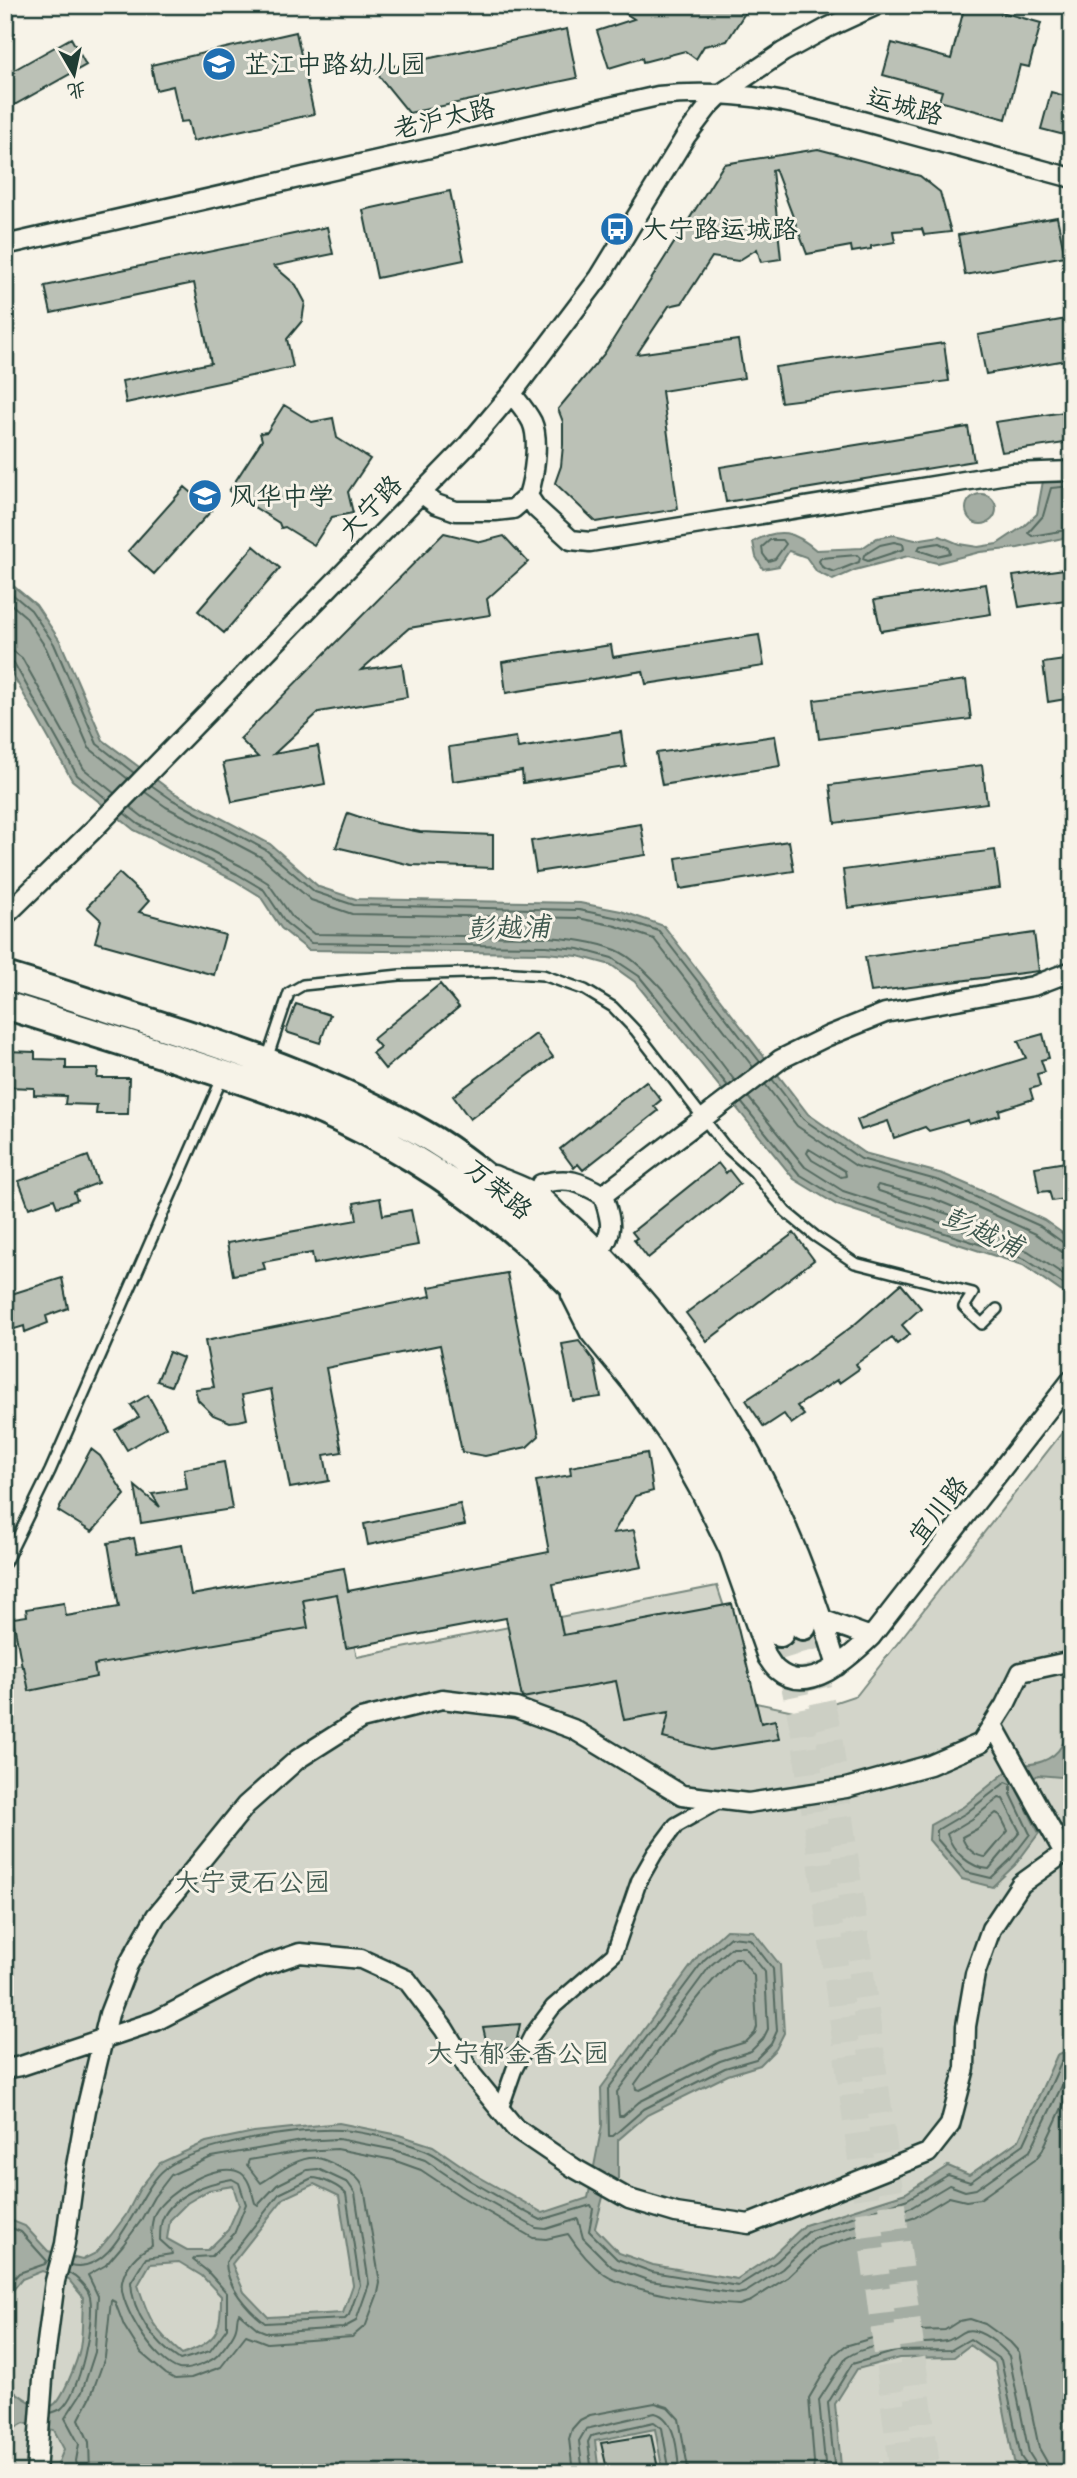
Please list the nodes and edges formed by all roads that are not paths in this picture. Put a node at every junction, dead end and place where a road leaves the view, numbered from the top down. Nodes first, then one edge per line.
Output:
1 (877, 5) edge
2 (722, 93) junction
3 (1072, 178) edge
4 (5, 245) edge
5 (512, 394) junction
6 (1072, 471) edge
7 (421, 493) junction
8 (528, 496) junction
9 (5, 916) edge
10 (1072, 971) edge
11 (5, 976) edge
12 (5, 1005) edge
13 (266, 1060) junction
14 (224, 1074) junction
15 (703, 1119) junction
16 (476, 1167) junction
17 (538, 1194) junction
18 (603, 1195) junction
19 (600, 1251) junction
20 (559, 1273) junction
21 (997, 1309) dead end
22 (1072, 1379) edge
23 (5, 1563) edge
24 (802, 1626) junction
25 (870, 1637) junction
26 (1072, 1661) edge
27 (837, 1666) junction
28 (993, 1725) junction
29 (722, 1800) junction
30 (1068, 1852) edge
31 (102, 2038) junction
32 (5, 2069) edge
33 (500, 2110) junction
34 (36, 2473) edge

1 - 2 street
2 - 3 street, 运城路
2 - 4 street, 老沪太路
2 - 5 street, 大宁路
5 - 7 street, 大宁路
5 - 8 street
6 - 8 street
7 - 8 street
7 - 9 street, 大宁路
10 - 15 street
11 - 13 main road, 万荣路
12 - 14 main road, 万荣路
13 - 15 lane
13 - 16 main road, 万荣路
14 - 20 main road, 万荣路
14 - 23 lane
15 - 18 street
15 - 21 lane
16 - 17 street
16 - 24 main road, 万荣路
17 - 18 street
17 - 19 street
18 - 19 street
19 - 24 street
20 - 24 main road, 万荣路
20 - 27 street, 宜川路
22 - 25 street, 宜川路
24 - 25 street
24 - 27 street
25 - 27 street, 宜川路
26 - 28 street
28 - 29 street
28 - 30 street
29 - 31 street
29 - 33 street
30 - 33 street
31 - 32 street
31 - 33 street
31 - 34 street

